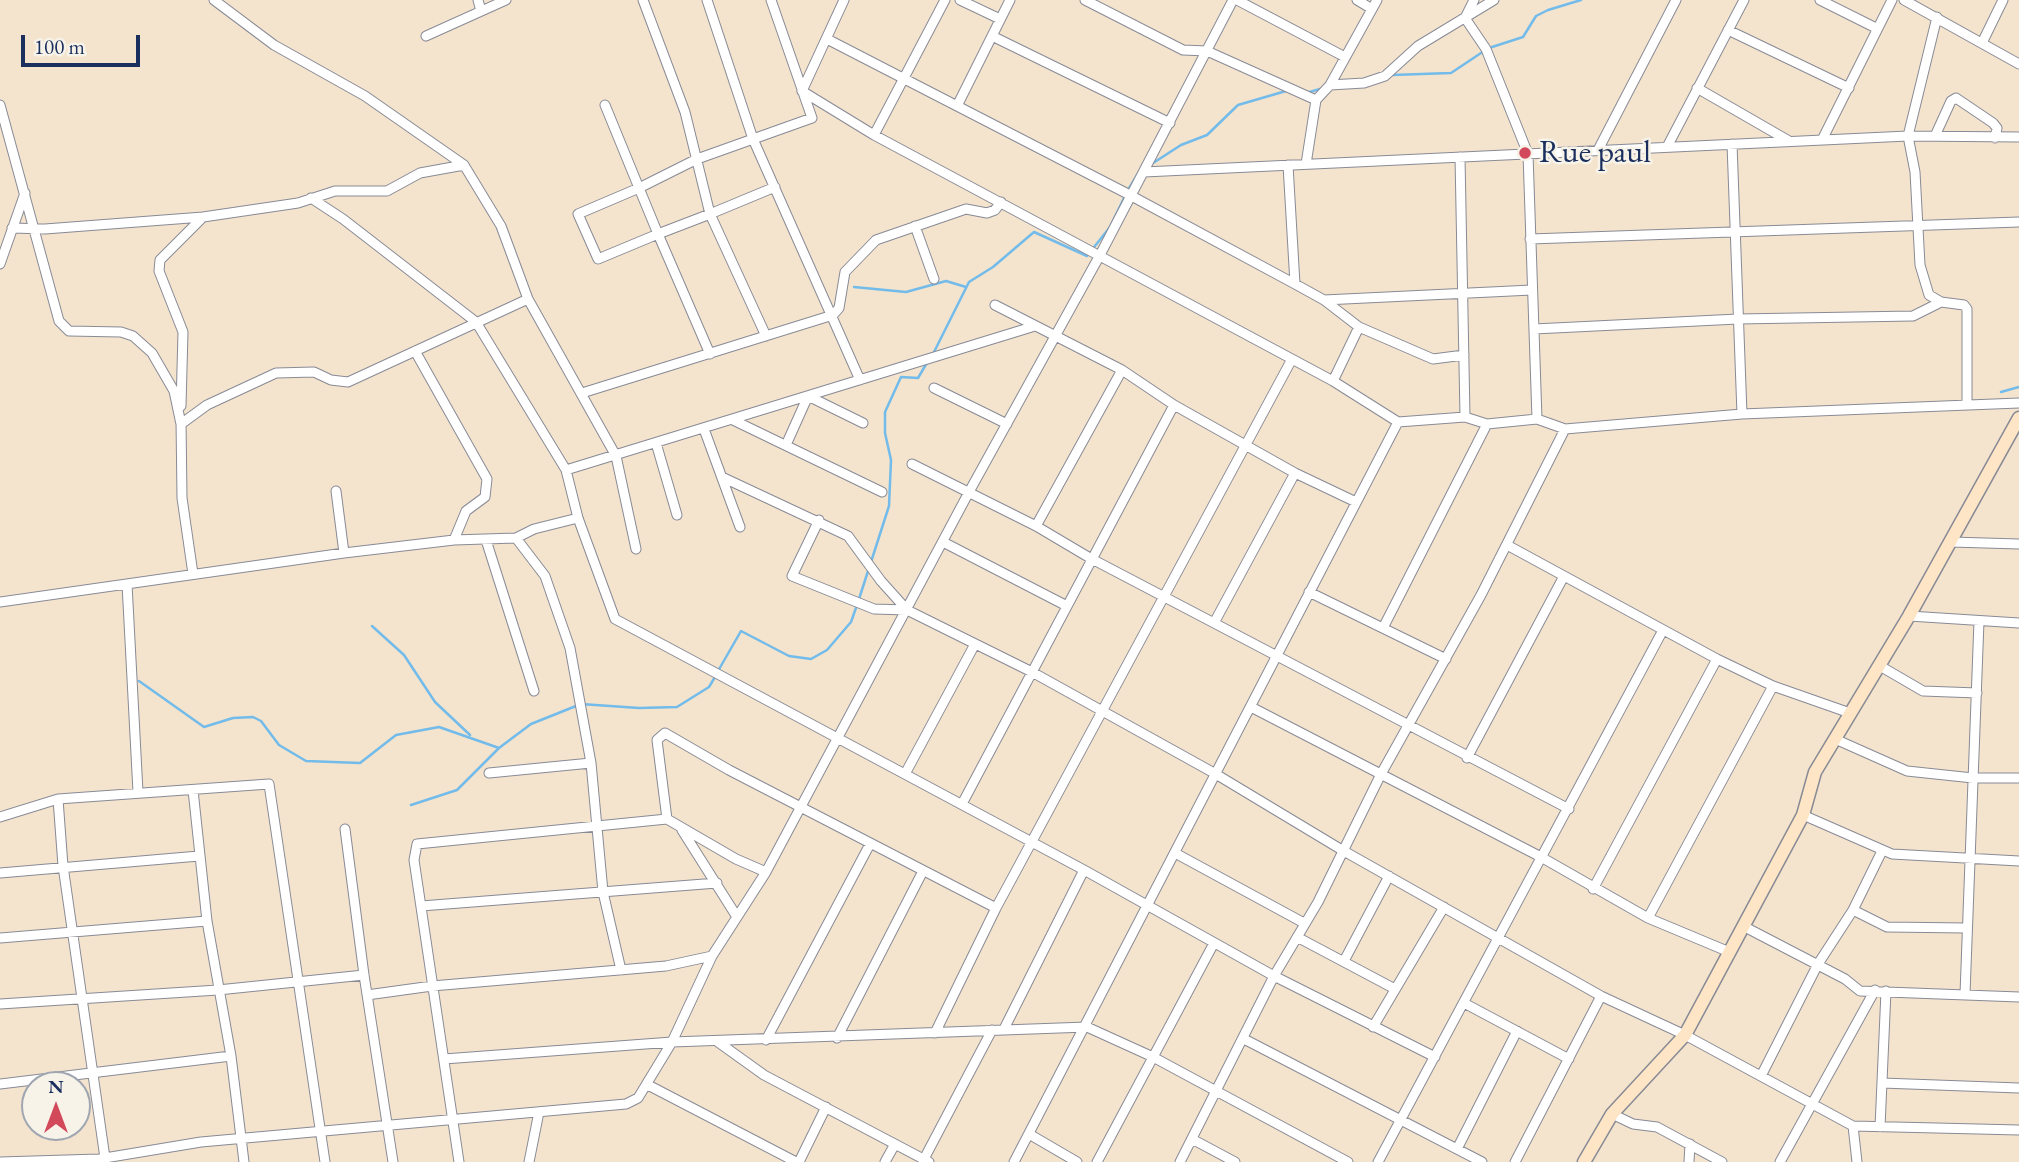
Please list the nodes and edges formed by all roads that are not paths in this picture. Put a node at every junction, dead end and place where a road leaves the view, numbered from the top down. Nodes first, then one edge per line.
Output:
1 (214, 0) edge
2 (478, 0) edge
3 (506, 0) edge
4 (643, 0) edge
5 (707, 0) edge
6 (771, 0) edge
7 (844, 0) edge
8 (945, 0) edge
9 (960, 0) edge
10 (1010, 0) edge
11 (1086, 0) edge
12 (1235, 0) edge
13 (1357, 0) edge
14 (1474, 0) edge
15 (1494, 0) edge
16 (1676, 0) edge
17 (1744, 0) edge
18 (1820, 0) edge
19 (1892, 0) edge
20 (1904, 0) edge
21 (2003, 0) edge
22 (1375, 4) edge
23 (481, 11) junction
24 (1937, 17) junction
25 (1465, 18) junction
26 (1000, 19) junction
27 (1876, 28) junction
28 (1728, 30) junction
29 (426, 36) dead end
30 (992, 36) junction
31 (827, 39) junction
32 (1982, 43) junction
33 (1208, 51) junction
34 (1345, 57) junction
35 (2019, 64) edge
36 (905, 78) junction
37 (1330, 85) junction
38 (1697, 88) junction
39 (1849, 88) junction
40 (802, 91) junction
41 (1316, 100) junction
42 (0, 105) edge
43 (605, 105) dead end
44 (957, 106) junction
45 (1170, 124) junction
46 (874, 135) junction
47 (1908, 136) junction
48 (1935, 136) junction
49 (2019, 137) edge
50 (753, 138) junction
51 (1995, 138) junction
52 (1822, 140) junction
53 (1789, 141) junction
54 (1732, 144) junction
55 (1667, 147) junction
56 (1598, 150) junction
57 (1528, 153) junction
58 (1460, 157) junction
59 (697, 159) junction
60 (1306, 164) junction
61 (464, 165) junction
62 (1288, 165) junction
63 (1144, 172) junction
64 (775, 187) junction
65 (639, 188) junction
66 (25, 193) junction
67 (1132, 196) junction
68 (311, 198) junction
69 (1001, 202) junction
70 (710, 214) junction
71 (203, 217) junction
72 (2019, 222) edge
73 (915, 226) junction
74 (1919, 227) junction
75 (12, 228) junction
76 (35, 229) junction
77 (1734, 231) junction
78 (658, 234) junction
79 (1530, 239) junction
80 (1100, 256) junction
81 (0, 264) edge
82 (934, 279) dead end
83 (1295, 284) junction
84 (1532, 290) junction
85 (1462, 293) junction
86 (528, 299) junction
87 (1324, 300) junction
88 (1941, 302) junction
89 (995, 305) dead end
90 (833, 315) junction
91 (1738, 318) junction
92 (476, 322) junction
93 (1035, 326) junction
94 (1359, 327) junction
95 (1534, 329) junction
96 (1057, 335) junction
97 (766, 336) junction
98 (415, 352) junction
99 (710, 354) junction
100 (1464, 355) junction
101 (1292, 359) junction
102 (1122, 370) junction
103 (860, 380) junction
104 (1333, 381) junction
105 (934, 388) dead end
106 (582, 393) junction
107 (808, 396) junction
108 (2019, 403) edge
109 (1967, 404) junction
110 (1174, 405) junction
111 (1742, 414) junction
112 (1465, 417) junction
113 (2019, 418) edge
114 (1538, 419) junction
115 (733, 420) junction
116 (1398, 422) junction
117 (863, 423) dead end
118 (181, 424) junction
119 (1007, 424) junction
120 (1487, 424) junction
121 (704, 429) junction
122 (1565, 429) junction
123 (656, 443) junction
124 (1244, 444) junction
125 (786, 445) junction
126 (616, 456) junction
127 (912, 464) dead end
128 (566, 470) junction
129 (1295, 473) junction
130 (724, 478) junction
131 (336, 491) dead end
132 (882, 492) dead end
133 (969, 492) junction
134 (1356, 502) junction
135 (677, 515) dead end
136 (578, 518) junction
137 (819, 520) junction
138 (1036, 526) junction
139 (740, 527) dead end
140 (516, 538) junction
141 (454, 540) junction
142 (485, 540) junction
143 (943, 542) junction
144 (1951, 542) junction
145 (2019, 544) edge
146 (1507, 545) junction
147 (636, 549) dead end
148 (344, 553) junction
149 (1090, 558) junction
150 (193, 575) junction
151 (1564, 576) junction
152 (127, 584) junction
153 (1309, 592) junction
154 (1164, 594) junction
155 (0, 602) edge
156 (1065, 604) junction
157 (907, 610) junction
158 (1909, 616) junction
159 (1979, 621) junction
160 (1214, 623) junction
161 (2019, 623) edge
162 (1383, 628) junction
163 (1663, 631) junction
164 (975, 644) junction
165 (1278, 655) junction
166 (1446, 659) junction
167 (1717, 659) junction
168 (1880, 666) junction
169 (1032, 672) junction
170 (1773, 686) junction
171 (534, 691) dead end
172 (1976, 693) junction
173 (1251, 707) junction
174 (1101, 711) junction
175 (1850, 713) junction
176 (1411, 724) junction
177 (838, 738) junction
178 (1835, 739) junction
179 (1467, 758) junction
180 (591, 764) junction
181 (489, 773) dead end
182 (1214, 773) junction
183 (905, 774) junction
184 (1381, 774) junction
185 (1973, 778) junction
186 (2019, 778) edge
187 (193, 790) junction
188 (138, 792) junction
189 (58, 799) junction
190 (962, 804) junction
191 (800, 807) junction
192 (1569, 809) junction
193 (1803, 815) junction
194 (0, 817) edge
195 (667, 819) junction
196 (595, 825) junction
197 (345, 829) dead end
198 (681, 829) junction
199 (1032, 841) junction
200 (870, 844) junction
201 (1342, 849) junction
202 (1882, 851) junction
203 (1174, 853) junction
204 (199, 856) junction
205 (1541, 857) junction
206 (1968, 860) junction
207 (2019, 861) edge
208 (63, 866) junction
209 (1084, 870) junction
210 (923, 871) junction
211 (766, 872) junction
212 (0, 873) edge
213 (1389, 876) junction
214 (717, 883) junction
215 (1593, 889) junction
216 (603, 892) junction
217 (1147, 905) junction
218 (421, 906) junction
219 (1444, 907) junction
220 (996, 908) junction
221 (1853, 910) junction
222 (737, 917) junction
223 (1647, 918) junction
224 (207, 921) junction
225 (1304, 923) junction
226 (1743, 926) junction
227 (1966, 928) junction
228 (74, 932) junction
229 (1497, 936) junction
230 (1297, 937) junction
231 (0, 938) edge
232 (1214, 943) junction
233 (1727, 951) junction
234 (712, 956) junction
235 (1344, 961) junction
236 (1818, 964) junction
237 (621, 970) junction
238 (364, 975) junction
239 (1274, 976) junction
240 (298, 981) junction
241 (432, 986) junction
242 (1395, 989) junction
243 (218, 990) junction
244 (1880, 990) junction
245 (1965, 994) junction
246 (367, 995) junction
247 (1601, 996) junction
248 (2019, 997) edge
249 (82, 1001) junction
250 (1464, 1003) junction
251 (0, 1004) edge
252 (1087, 1027) junction
253 (1373, 1027) junction
254 (1004, 1028) junction
255 (992, 1030) junction
256 (1517, 1031) junction
257 (935, 1033) junction
258 (1685, 1035) junction
259 (836, 1038) junction
260 (1244, 1039) junction
261 (766, 1041) junction
262 (672, 1042) junction
263 (718, 1042) junction
264 (231, 1056) junction
265 (1435, 1056) junction
266 (1153, 1058) junction
267 (444, 1059) junction
268 (1569, 1059) junction
269 (93, 1074) junction
270 (1761, 1076) junction
271 (1882, 1083) junction
272 (0, 1084) edge
273 (648, 1085) junction
274 (2019, 1088) edge
275 (1217, 1091) junction
276 (1811, 1104) junction
277 (826, 1107) junction
278 (539, 1112) junction
279 (1612, 1114) junction
280 (1400, 1120) junction
281 (453, 1121) junction
282 (389, 1126) junction
283 (1853, 1126) junction
284 (1880, 1127) junction
285 (2019, 1130) edge
286 (320, 1131) junction
287 (1029, 1134) junction
288 (1192, 1139) junction
289 (240, 1140) junction
290 (895, 1144) junction
291 (1690, 1144) junction
292 (1457, 1149) junction
293 (102, 1160) edge
294 (0, 1161) edge
295 (926, 1161) edge
296 (244, 1162) edge
297 (325, 1162) edge
298 (393, 1162) edge
299 (459, 1162) edge
300 (529, 1162) edge
301 (797, 1162) edge
302 (885, 1162) edge
303 (1014, 1162) edge
304 (1077, 1162) edge
305 (1097, 1162) edge
306 (1180, 1162) edge
307 (1235, 1162) edge
308 (1348, 1162) edge
309 (1378, 1162) edge
310 (1482, 1162) edge
311 (1516, 1162) edge
312 (1584, 1162) edge
313 (1689, 1162) edge
314 (1722, 1162) edge
315 (1780, 1162) edge
316 (1857, 1162) edge

1 - 61 street
2 - 23 street
3 - 23 street
4 - 59 street
5 - 50 street
6 - 40 street
7 - 31 street
8 - 36 street
9 - 26 street
10 - 26 street
11 - 33 street
12 - 33 street
12 - 34 street
13 - 22 street
14 - 25 street
15 - 25 street
16 - 56 street
17 - 28 street
18 - 27 street
19 - 27 street
20 - 24 street
21 - 32 street
22 - 34 street
23 - 29 street
24 - 32 street
24 - 47 street
25 - 37 street
25 - 57 street
26 - 30 street
27 - 39 street
28 - 38 street
28 - 39 street
30 - 44 street
30 - 45 street
31 - 36 street
31 - 40 street
32 - 35 street
33 - 41 street
33 - 45 street
34 - 37 street
36 - 44 street
36 - 46 street
37 - 41 street
38 - 53 street
38 - 55 street
39 - 52 street
40 - 46 street
40 - 50 street
41 - 60 street
42 - 66 street
43 - 65 street
44 - 67 street
45 - 63 street
46 - 69 street
47 - 48 street
47 - 52 street
47 - 74 street
48 - 51 street
48 - 51 street
49 - 51 street
50 - 59 street
50 - 64 street
52 - 53 street
53 - 54 street
54 - 55 street
54 - 77 street
55 - 56 street
56 - 57 street
57 - 58 street
57 - 79 street
58 - 60 street
58 - 85 street
59 - 65 street
59 - 70 street
60 - 62 street
61 - 68 street
61 - 86 street
62 - 63 street
62 - 83 street
63 - 67 street
64 - 70 street
64 - 90 street
65 - 78 street
65 - 78 street
66 - 75 street
66 - 76 street
67 - 80 street
67 - 83 street
68 - 71 street
68 - 92 street
69 - 73 street
69 - 80 street
70 - 78 street
70 - 97 street
71 - 76 street
71 - 118 street
72 - 74 street
73 - 82 street
73 - 90 street
74 - 77 street
74 - 88 street
75 - 76 street
75 - 81 street
76 - 118 street
77 - 79 street
77 - 91 street
78 - 99 street
79 - 84 street
80 - 96 street
80 - 101 street
83 - 87 street
84 - 85 street
84 - 95 street
85 - 87 street
85 - 100 street
86 - 92 street
86 - 106 street
87 - 94 street
88 - 91 street
88 - 109 street
89 - 93 street
90 - 97 street
90 - 103 street
91 - 95 street
91 - 111 street
92 - 98 street
92 - 128 street
93 - 96 street
93 - 103 street
94 - 100 street
94 - 104 street
95 - 114 street
96 - 102 street
96 - 119 street
97 - 99 street
98 - 118 street
98 - 141 street
99 - 106 street
100 - 112 street
101 - 104 street
101 - 124 street
102 - 110 street
102 - 138 street
103 - 107 street
104 - 116 street
105 - 119 street
106 - 126 street
107 - 115 street
107 - 117 street
107 - 125 street
108 - 109 street
109 - 111 street
110 - 124 street
110 - 149 street
111 - 122 street
112 - 116 street
112 - 120 street
113 - 144 street
114 - 120 street
114 - 122 street
115 - 121 street
115 - 125 street
116 - 134 street
118 - 150 street
119 - 133 street
120 - 162 street
121 - 123 street
121 - 130 street
122 - 146 street
123 - 126 street
123 - 135 street
124 - 129 street
124 - 154 street
125 - 132 street
126 - 128 street
126 - 147 street
127 - 133 street
128 - 136 street
129 - 134 street
129 - 160 street
130 - 137 street
130 - 139 street
131 - 148 street
133 - 138 street
133 - 143 street
134 - 153 street
136 - 140 street
136 - 177 street
137 - 157 street
137 - 157 street
138 - 149 street
140 - 142 street
140 - 180 street
141 - 142 street
141 - 148 street
142 - 171 street
143 - 156 street
143 - 157 street
144 - 145 street
144 - 158 street
146 - 151 street
146 - 166 street
148 - 150 street
149 - 154 street
149 - 156 street
150 - 152 street
151 - 163 street
151 - 179 street
152 - 155 street
152 - 188 street
153 - 162 street
153 - 165 street
154 - 160 street
154 - 174 street
156 - 169 street
157 - 164 street
157 - 177 street
158 - 159 street
158 - 168 street
159 - 161 street
159 - 172 street
160 - 165 street
162 - 166 street
163 - 167 street
163 - 192 street
164 - 169 street
164 - 183 street
165 - 173 street
165 - 176 street
166 - 176 street
167 - 170 street
167 - 215 street
168 - 172 street
168 - 175 street
169 - 174 street
169 - 190 street
170 - 175 street
170 - 223 street
172 - 185 street
173 - 182 street
173 - 184 street
174 - 182 street
174 - 199 street
175 - 178 street
176 - 179 street
176 - 184 street
177 - 183 street
177 - 191 street
178 - 185 street
178 - 193 street
179 - 192 street
180 - 181 street
180 - 196 street
182 - 201 street
182 - 203 street
183 - 190 street
184 - 201 street
184 - 205 street
185 - 186 street
185 - 206 street
187 - 188 street
187 - 204 street
187 - 240 street
188 - 189 street
189 - 194 street
189 - 208 street
190 - 199 street
191 - 195 street
191 - 200 street
191 - 211 street
192 - 205 street
193 - 202 street
193 - 226 street
195 - 196 street
195 - 198 street
196 - 216 street
196 - 218 street
197 - 238 street
198 - 211 street
198 - 214 street
199 - 209 street
199 - 220 street
200 - 210 street
200 - 261 street
201 - 213 street
201 - 225 street
202 - 206 street
202 - 221 street
203 - 217 street
203 - 225 street
204 - 208 street
204 - 224 street
205 - 215 street
205 - 229 street
206 - 207 street
206 - 227 street
208 - 212 street
208 - 228 street
209 - 217 street
209 - 254 street
210 - 220 street
210 - 259 street
211 - 222 street
213 - 219 street
213 - 235 street
214 - 216 street
214 - 222 street
215 - 223 street
216 - 218 street
216 - 237 street
217 - 232 street
217 - 252 street
218 - 241 street
219 - 229 street
219 - 242 street
220 - 257 street
221 - 227 street
221 - 236 street
222 - 234 street
223 - 233 street
224 - 228 street
224 - 243 street
225 - 230 street
226 - 233 street
226 - 236 street
227 - 245 street
228 - 231 street
228 - 249 street
229 - 247 street
229 - 250 street
230 - 235 street
230 - 239 street
232 - 239 street
232 - 266 street
233 - 258 street
234 - 237 street
234 - 262 street
235 - 242 street
236 - 244 street
236 - 270 street
237 - 241 street
238 - 240 street
238 - 246 street
239 - 253 street
239 - 260 street
240 - 243 street
240 - 286 street
241 - 246 street
241 - 267 street
242 - 253 street
243 - 249 street
243 - 264 street
244 - 245 street
244 - 271 street
244 - 276 street
245 - 248 street
246 - 282 street
247 - 258 street
247 - 268 street
249 - 251 street
249 - 269 street
250 - 256 street
250 - 265 street
252 - 254 street
252 - 266 street
252 - 287 street
253 - 265 street
254 - 255 street
255 - 257 street
255 - 295 street
256 - 268 street
256 - 292 street
257 - 259 street
258 - 270 street
258 - 279 street
259 - 261 street
260 - 275 street
260 - 280 street
261 - 263 street
262 - 263 street
262 - 267 street
262 - 273 street
263 - 277 street
264 - 269 street
264 - 289 street
265 - 280 street
266 - 275 street
266 - 305 street
267 - 281 street
268 - 311 street
269 - 272 street
269 - 293 street
270 - 276 street
271 - 274 street
271 - 284 street
273 - 278 street
273 - 301 street
275 - 288 street
275 - 308 street
276 - 283 street
276 - 315 street
277 - 290 street
277 - 301 street
278 - 281 street
278 - 300 street
279 - 291 street
279 - 312 street
280 - 292 street
280 - 309 street
281 - 282 street
281 - 299 street
282 - 286 street
282 - 298 street
283 - 284 street
283 - 316 street
284 - 285 street
286 - 289 street
286 - 297 street
287 - 303 street
287 - 304 street
288 - 306 street
288 - 307 street
289 - 293 street
289 - 296 street
290 - 295 street
290 - 302 street
291 - 313 street
291 - 314 street
292 - 310 street
293 - 294 street

